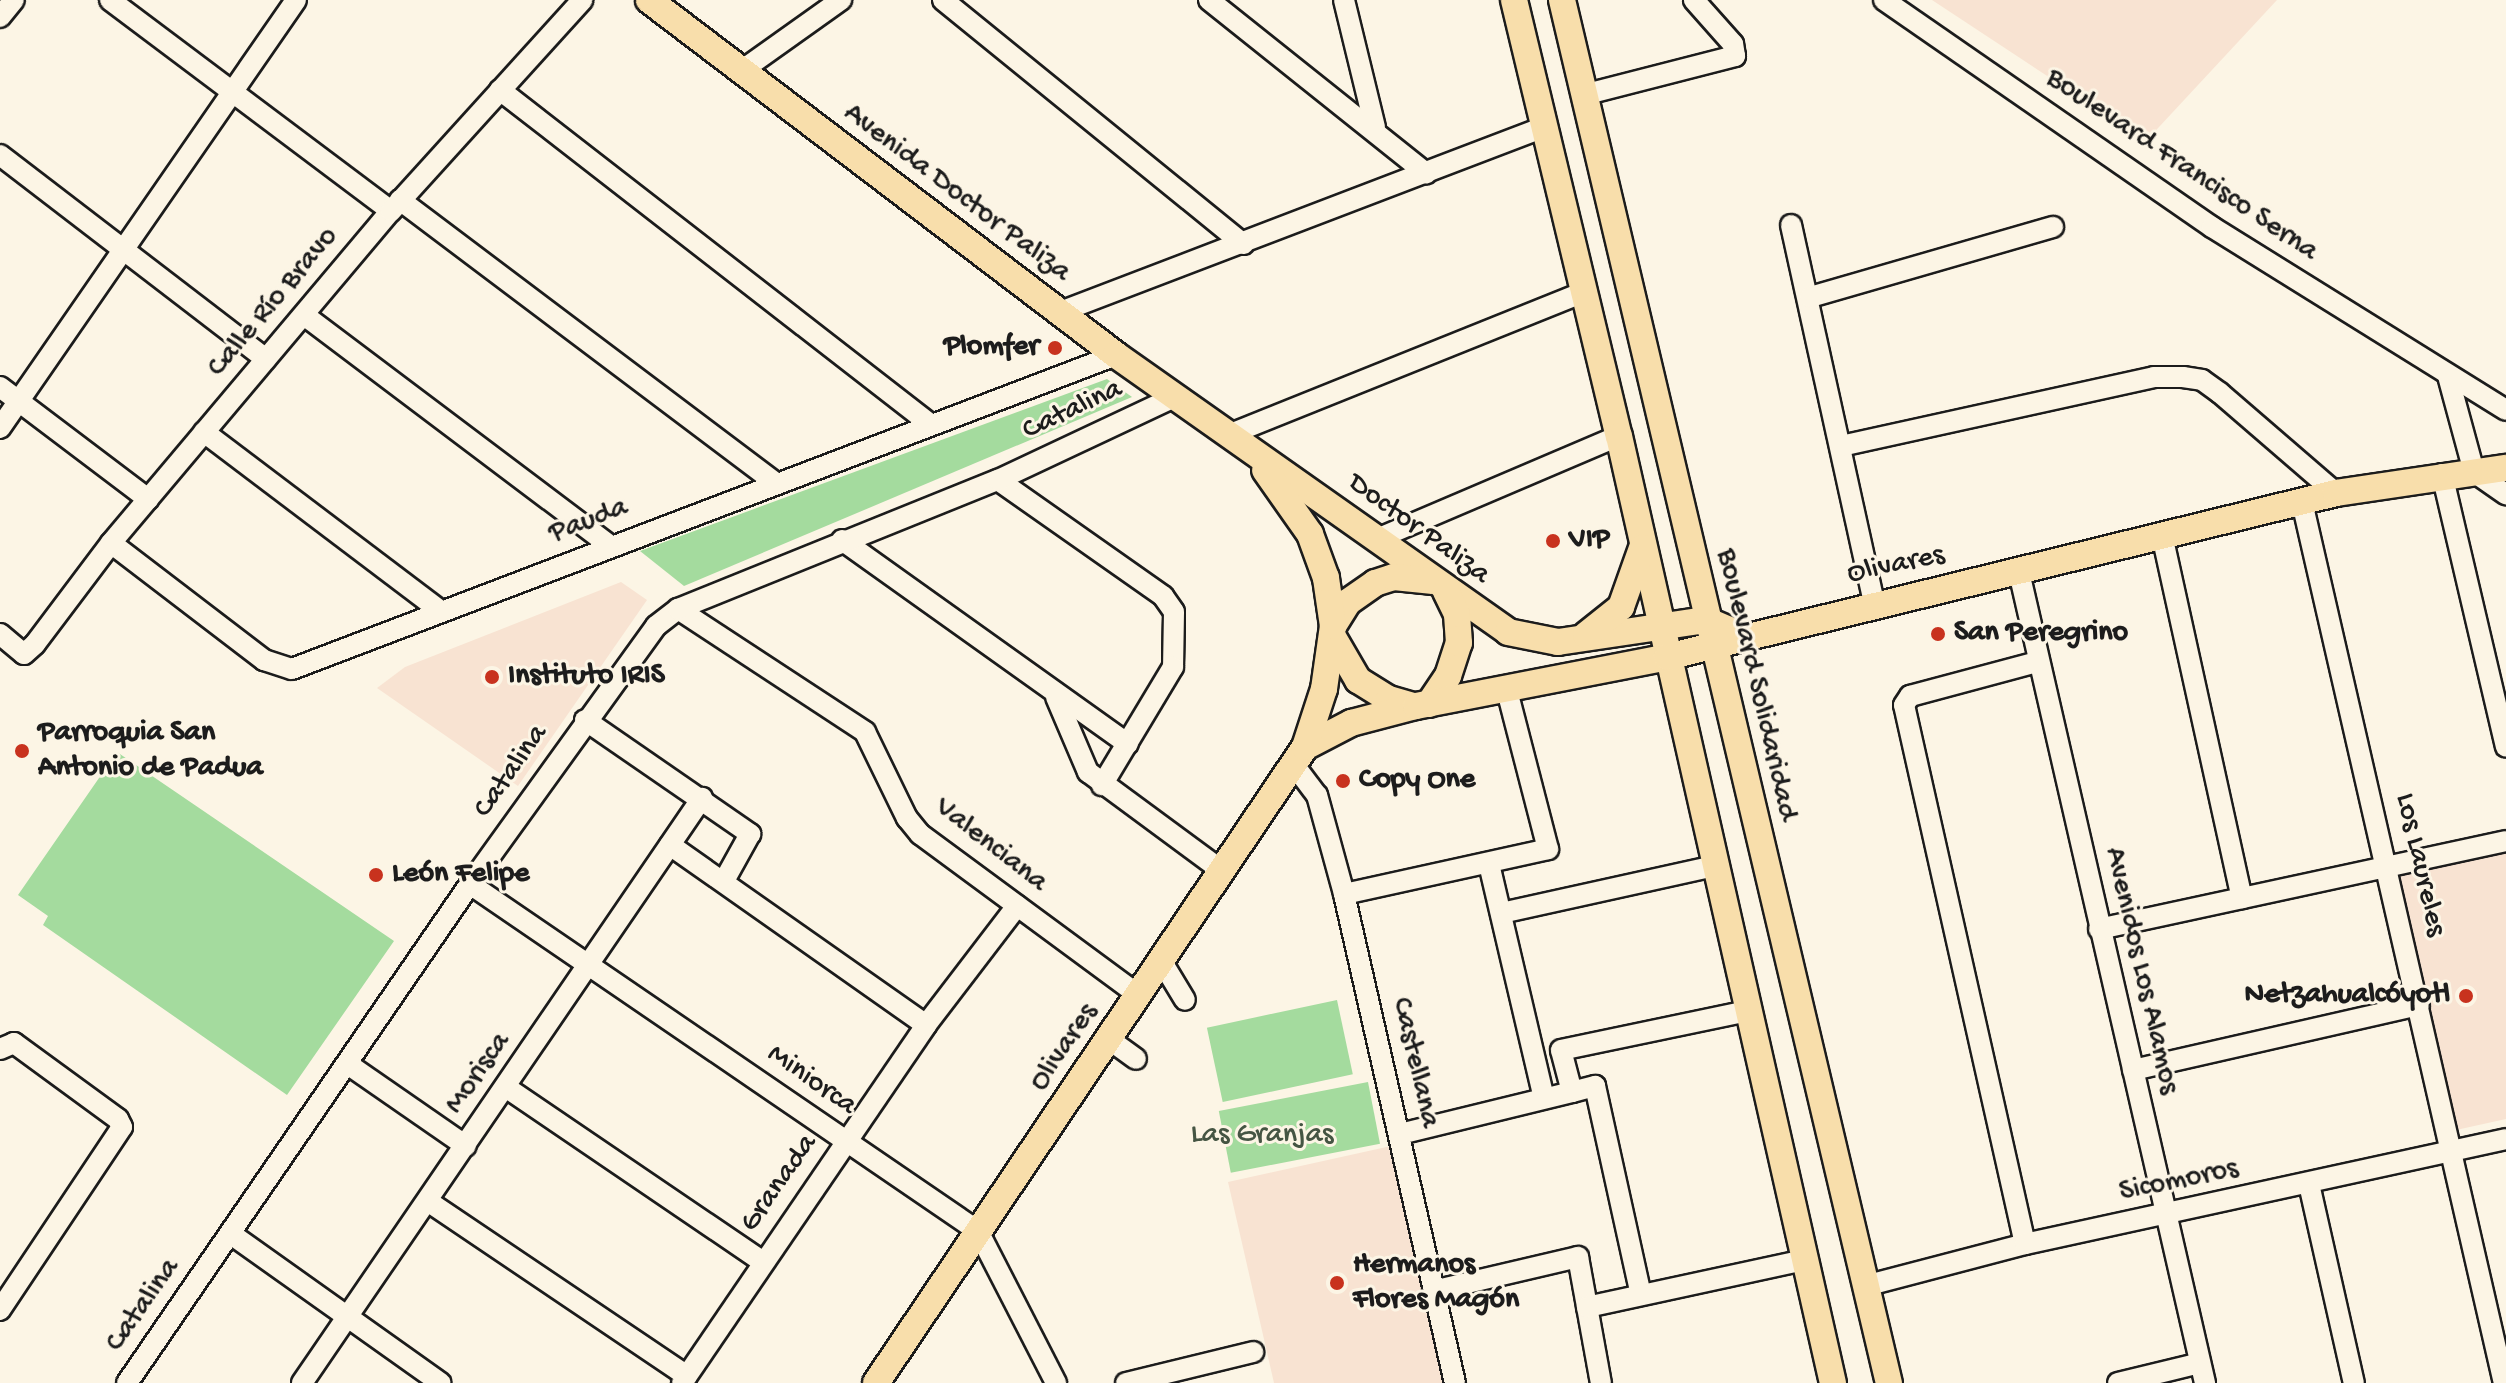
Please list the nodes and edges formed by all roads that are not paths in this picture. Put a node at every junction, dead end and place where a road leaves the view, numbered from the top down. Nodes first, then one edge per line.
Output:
1 (14, 0) edge
2 (110, 0) edge
3 (296, 0) edge
4 (582, 0) edge
5 (649, 0) edge
6 (841, 0) edge
7 (943, 0) edge
8 (1209, 0) edge
9 (1344, 0) edge
10 (1514, 0) edge
11 (1562, 0) edge
12 (1694, 0) edge
13 (1884, 0) edge
14 (0, 17) edge
15 (741, 71) junction
16 (500, 90) junction
17 (232, 92) junction
18 (1587, 94) junction
19 (1375, 127) junction
20 (1544, 127) junction
21 (0, 155) edge
22 (1426, 173) junction
23 (396, 206) junction
24 (1791, 225) dead end
25 (2053, 227) dead end
26 (1243, 244) junction
27 (124, 247) junction
28 (1582, 293) junction
29 (1810, 297) junction
30 (1060, 312) junction
31 (304, 315) junction
32 (1116, 355) junction
33 (266, 359) junction
34 (2448, 376) junction
35 (0, 387) edge
36 (1174, 397) junction
37 (18, 401) junction
38 (2506, 410) edge
39 (930, 424) junction
40 (0, 428) edge
41 (204, 432) junction
42 (1619, 436) junction
43 (1237, 440) junction
44 (1841, 446) junction
45 (2506, 468) edge
46 (2474, 472) junction
47 (2442, 474) junction
48 (998, 480) junction
49 (775, 483) junction
50 (2336, 493) junction
51 (2506, 494) edge
52 (148, 499) junction
53 (2302, 502) junction
54 (2162, 535) junction
55 (1377, 539) junction
56 (842, 540) junction
57 (111, 543) junction
58 (610, 546) junction
59 (1642, 548) junction
60 (2019, 572) junction
61 (1438, 586) junction
62 (1874, 602) junction
63 (678, 609) junction
64 (441, 611) junction
65 (1661, 626) junction
66 (1333, 632) junction
67 (1709, 633) junction
68 (0, 634) edge
69 (1583, 637) junction
70 (1667, 657) junction
71 (2037, 662) junction
72 (1506, 687) junction
73 (1054, 693) junction
74 (2501, 696) edge
75 (1422, 705) junction
76 (585, 720) junction
77 (1128, 744) junction
78 (2506, 747) edge
79 (1299, 756) junction
80 (1102, 785) junction
81 (702, 798) junction
82 (2506, 841) edge
83 (670, 845) junction
84 (1489, 864) junction
85 (1715, 866) junction
86 (2390, 869) junction
87 (1221, 870) junction
88 (724, 881) junction
89 (470, 884) junction
90 (1344, 894) junction
91 (2242, 898) junction
92 (1017, 906) junction
93 (1501, 913) junction
94 (2099, 929) junction
95 (1162, 962) junction
96 (590, 965) junction
97 (1140, 996) junction
98 (1185, 1000) dead end
99 (2419, 1005) junction
100 (1748, 1011) junction
101 (926, 1025) junction
102 (1110, 1040) junction
103 (0, 1049) edge
104 (1136, 1059) dead end
105 (349, 1065) junction
106 (2133, 1070) junction
107 (507, 1088) junction
108 (1572, 1092) junction
109 (1544, 1098) junction
110 (1400, 1134) junction
111 (2506, 1139) edge
112 (846, 1142) junction
113 (466, 1146) junction
114 (2451, 1151) junction
115 (2309, 1184) junction
116 (429, 1202) junction
117 (2168, 1216) junction
118 (978, 1231) junction
119 (231, 1234) junction
120 (2025, 1244) junction
121 (1805, 1260) junction
122 (762, 1261) junction
123 (1865, 1286) junction
124 (2506, 1289) edge
125 (1433, 1291) junction
126 (2485, 1293) junction
127 (1641, 1295) junction
128 (1587, 1307) junction
129 (0, 1310) edge
130 (346, 1320) junction
131 (1253, 1352) dead end
132 (2203, 1373) edge
133 (684, 1379) edge
134 (127, 1383) edge
135 (302, 1383) edge
136 (441, 1383) edge
137 (876, 1383) edge
138 (1056, 1383) edge
139 (1126, 1383) edge
140 (1455, 1383) edge
141 (1601, 1383) edge
142 (1833, 1383) edge
143 (1889, 1383) edge
144 (2118, 1383) edge
145 (2354, 1383) edge
146 (2504, 1383) edge

1 - 14 street
2 - 17 street
3 - 17 street
4 - 16 street, Calle Río Bravo
5 - 15 main road, Avenida Doctor Paliza
6 - 15 street
7 - 26 street
8 - 19 street
9 - 19 street
10 - 20 main road
11 - 18 main road, Boulevard Solidaridad
12 - 18 street
13 - 34 street, Boulevard Francisco Serna
15 - 30 main road, Avenida Doctor Paliza
16 - 23 street, Calle Río Bravo
16 - 39 street
17 - 23 street
17 - 27 street
18 - 67 main road, Boulevard Solidaridad
19 - 22 street
20 - 22 street
20 - 28 main road
21 - 27 street
22 - 26 street
23 - 31 street, Calle Río Bravo
23 - 49 street
24 - 29 street
25 - 29 street
26 - 30 street
27 - 33 street
27 - 37 street
28 - 42 main road
28 - 43 street
29 - 44 street
30 - 32 main road, Avenida Doctor Paliza
31 - 33 street, Calle Río Bravo
31 - 58 street
32 - 36 main road, Avenida Doctor Paliza
32 - 39 street, Pauda
33 - 41 street, Calle Río Bravo
34 - 38 street, Boulevard Francisco Serna
34 - 46 street
35 - 37 street
36 - 43 main road, Avenida Doctor Paliza
36 - 48 street, Catalina
37 - 40 street
37 - 52 street
39 - 49 street, Pauda
41 - 52 street, Calle Río Bravo
41 - 64 street
42 - 55 street
42 - 59 main road
43 - 55 main road, Doctor Paliza
43 - 66 main road, Olivares
44 - 50 street
44 - 62 street
45 - 46 main road, Olivares
46 - 47 main road, Olivares
46 - 51 street
47 - 50 main road, Olivares
47 - 74 street
48 - 56 street, Catalina
48 - 77 street
49 - 58 street, Pauda
50 - 53 main road, Olivares
52 - 57 street, Calle Río Bravo
53 - 54 main road, Olivares
53 - 86 street, Los Laureles
54 - 60 main road, Olivares
54 - 91 street
55 - 61 main road, Doctor Paliza
56 - 63 street, Catalina
56 - 73 street
57 - 64 street, Pauda
57 - 68 street, Calle Río Bravo
58 - 64 street, Pauda
59 - 65 main road
59 - 69 main road
60 - 62 main road, Olivares
60 - 71 street, Avenidos Los Alamos
61 - 66 main road
61 - 69 main road, Doctor Paliza
61 - 75 main road
62 - 67 main road, Olivares
63 - 76 street, Catalina
63 - 92 street, Valenciana
65 - 67 main road, Doctor Paliza
65 - 69 main road, Doctor Paliza
65 - 70 main road
66 - 75 main road
66 - 79 main road, Olivares
67 - 70 main road, Olivares
67 - 123 main road, Boulevard Solidaridad
70 - 72 main road, Olivares
70 - 85 main road
71 - 94 street, Avenidos Los Alamos
71 - 120 street
72 - 75 main road, Olivares
72 - 84 street
73 - 77 street
73 - 80 street
74 - 78 street
75 - 79 main road, Olivares
76 - 81 street
76 - 89 street, Catalina
77 - 80 street
79 - 87 main road, Olivares
79 - 90 street, Castellana
80 - 87 street
81 - 83 street, Morisca
81 - 88 street
82 - 86 street
83 - 88 street
83 - 96 street, Morisca
84 - 90 street
84 - 93 street
85 - 93 street
85 - 100 main road
86 - 91 street
86 - 99 street, Los Laureles
87 - 95 main road, Olivares
88 - 101 street
89 - 96 street, Miniorca
89 - 105 street, Catalina
90 - 110 street, Castellana
91 - 94 street
92 - 97 street, Valenciana
92 - 101 street, Granada
93 - 109 street
94 - 106 street, Avenidos Los Alamos
95 - 97 main road, Olivares
95 - 98 street
96 - 107 street, Morisca
96 - 112 street, Miniorca
97 - 102 main road, Olivares
99 - 106 street
99 - 114 street, Los Laureles
100 - 108 street
100 - 121 main road
101 - 112 street, Granada
102 - 104 street
102 - 118 main road, Olivares
103 - 129 street
105 - 113 street
105 - 119 street, Catalina
106 - 117 street, Avenidos Los Alamos
107 - 113 street, Morisca
107 - 122 street
108 - 109 street
108 - 127 street
109 - 110 street
110 - 125 street, Castellana
111 - 114 street, Sicomoros
112 - 118 street, Miniorca
112 - 122 street, Granada
113 - 116 street, Morisca
114 - 115 street, Sicomoros
114 - 126 street, Los Laureles
115 - 117 street, Sicomoros
115 - 145 street
116 - 130 street, Morisca
116 - 133 street
117 - 120 street, Sicomoros
117 - 132 street, Avenidos Los Alamos
118 - 137 main road, Olivares
118 - 138 street, Miniorca
119 - 130 street
119 - 134 street, Catalina
120 - 123 street, Sicomoros
121 - 127 street
121 - 142 main road
122 - 133 street, Granada
123 - 143 main road, Boulevard Solidaridad
124 - 126 street
125 - 128 street
125 - 140 street, Castellana
126 - 146 street, Los Laureles
127 - 128 street
128 - 141 street
130 - 135 street, Morisca
130 - 136 street
131 - 139 street
132 - 144 street

